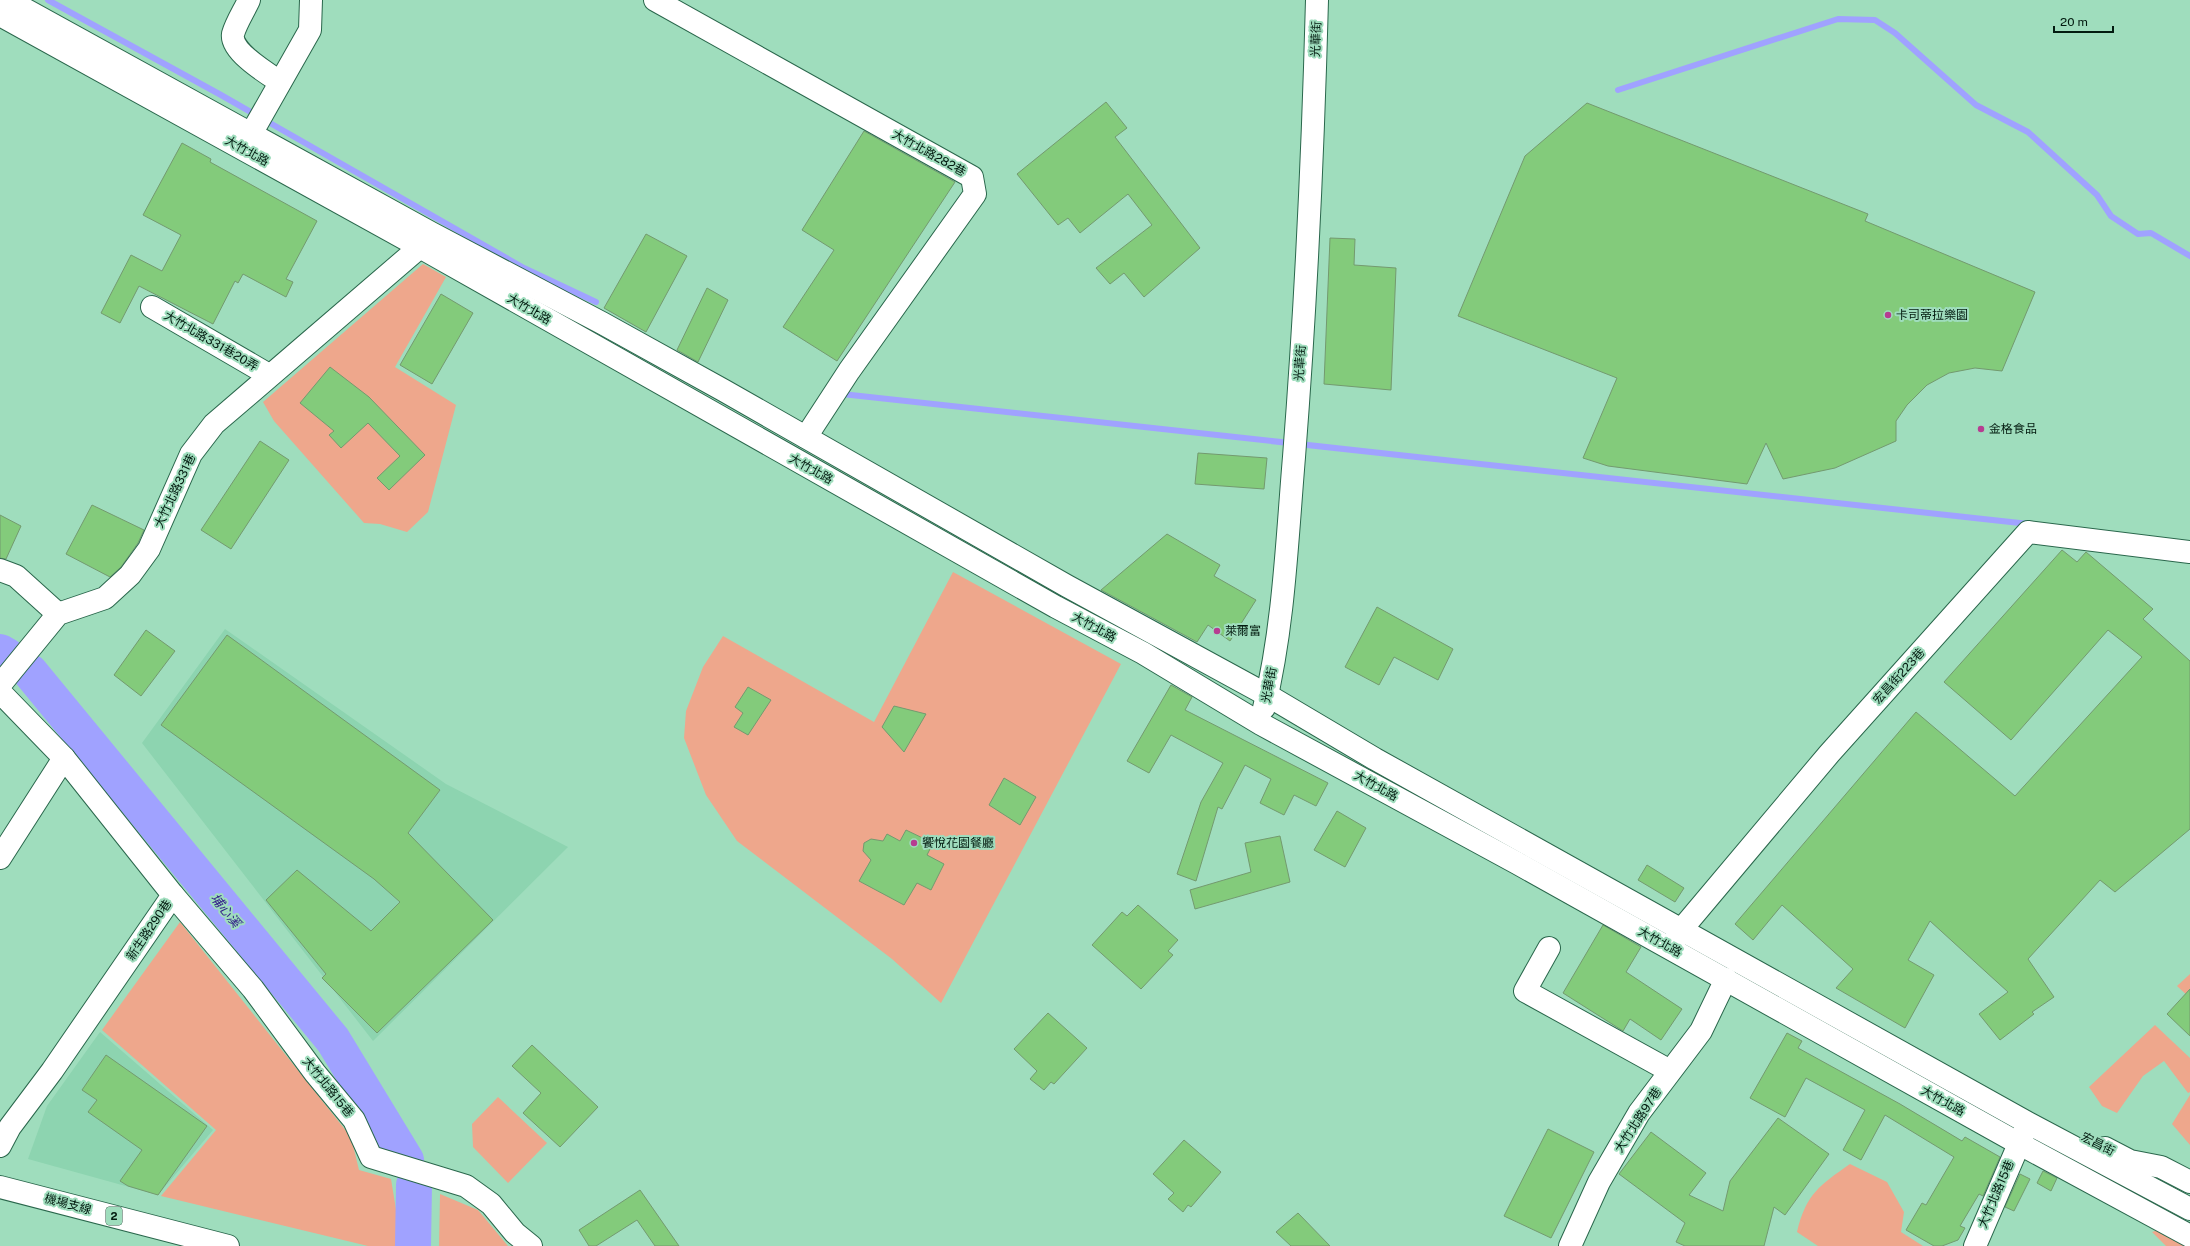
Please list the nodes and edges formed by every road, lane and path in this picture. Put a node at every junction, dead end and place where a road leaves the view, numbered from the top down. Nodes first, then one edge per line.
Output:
1 (8, 0) edge
2 (250, 0) edge
3 (311, 0) edge
4 (655, 0) edge
5 (1317, 0) edge
6 (0, 15) edge
7 (280, 82) junction
8 (251, 134) junction
9 (426, 240) junction
10 (152, 306) dead end
11 (269, 375) junction
12 (806, 437) junction
13 (2190, 552) edge
14 (0, 570) edge
15 (58, 614) junction
16 (0, 685) edge
17 (0, 692) edge
18 (1267, 695) junction
19 (1260, 724) junction
20 (64, 758) junction
21 (0, 858) edge
22 (173, 894) junction
23 (1676, 939) junction
24 (1549, 948) dead end
25 (1726, 979) junction
26 (1670, 1071) junction
27 (2028, 1123) junction
28 (3, 1132) edge
29 (2018, 1143) junction
30 (2190, 1182) edge
31 (0, 1187) edge
32 (2190, 1209) edge
33 (2190, 1236) edge
34 (228, 1246) edge
35 (531, 1246) edge
36 (1570, 1246) edge
37 (1974, 1246) edge

1 - 8 main road, 大竹北路
2 - 7 main road
3 - 7 main road
4 - 12 main road, 大竹北路282巷
5 - 18 main road, 光華街
6 - 9 main road, 大竹北路
7 - 8 main road
8 - 9 main road, 大竹北路
9 - 11 main road, 大竹北路331巷
9 - 12 main road, 大竹北路
9 - 19 main road, 大竹北路
10 - 11 main road, 大竹北路331巷20弄
11 - 15 main road, 大竹北路331巷
12 - 18 main road, 大竹北路
13 - 23 main road, 宏昌街223巷
14 - 15 main road
15 - 16 main road
17 - 20 main road, 新生路290巷
18 - 19 main road, 光華街
18 - 23 main road, 大竹北路
19 - 23 main road, 大竹北路
20 - 21 main road
20 - 22 main road, 新生路290巷
22 - 28 main road, 新生路290巷
22 - 35 main road, 大竹北路15巷
23 - 25 main road, 大竹北路
23 - 27 main road, 大竹北路
24 - 26 main road
25 - 26 main road, 大竹北路97巷
25 - 29 main road, 大竹北路
26 - 36 main road, 大竹北路97巷
27 - 29 main road
27 - 30 main road, 宏昌街
27 - 32 main road, 大竹北路
29 - 33 main road, 大竹北路
29 - 37 main road, 大竹北路15巷
31 - 34 main road, 機場支線 / 2

